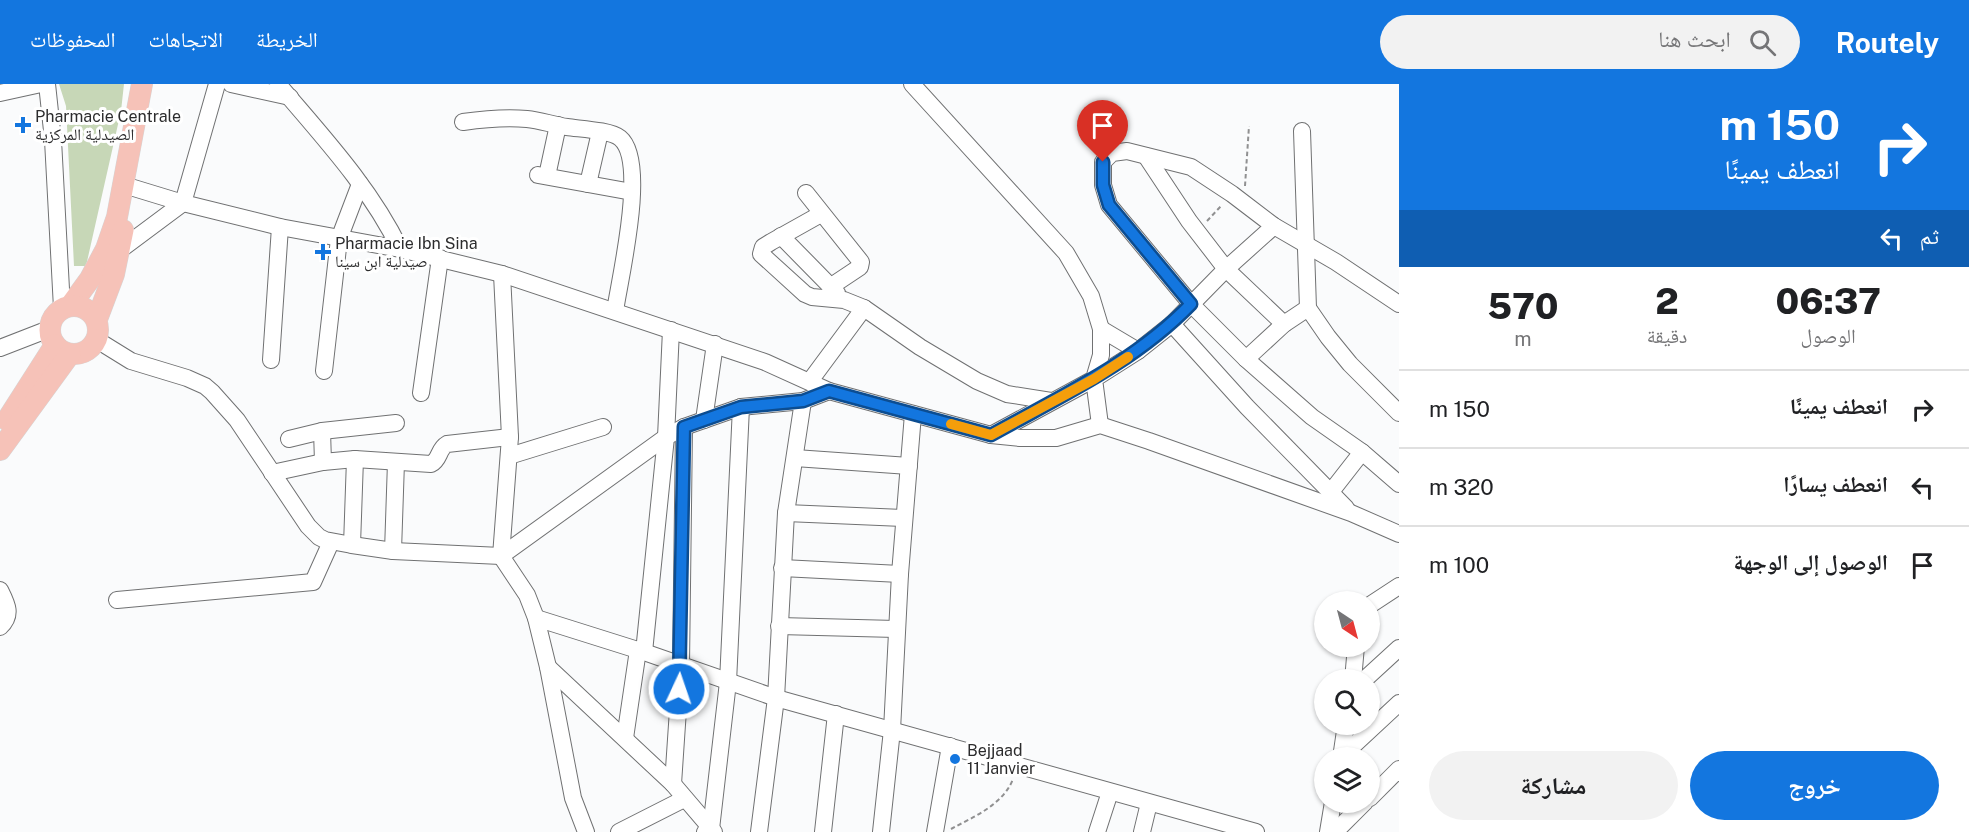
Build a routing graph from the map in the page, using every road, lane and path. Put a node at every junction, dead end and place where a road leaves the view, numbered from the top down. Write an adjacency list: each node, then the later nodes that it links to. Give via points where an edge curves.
1 (41, 84): 8 (street)
2 (47, 84): 39 (street)
3 (142, 84): 16 (main road)
4 (217, 84): 22 (street)
5 (231, 84): 9 (street)
6 (278, 84): 9 (street)
7 (912, 84): 46 (street, via 1066,253 1090,296)
8 (0, 93)
9 (290, 98): 17 (street)
10 (463, 122): 11 (street, via 504,118)
11 (558, 125): 13 (street); 18 (street, via 542,176)
12 (1249, 126): 21 (path)
13 (600, 132): 18 (street); 19 (street, via 612,133 625,143 632,168)
14 (1302, 132): 29 (street)
15 (1146, 156): 21 (street, via 1191,167); 26 (street); 37 (street, via 1118,151 1106,156 1102,171 1105,196)
16 (124, 184): 22 (street); 31 (main road); 39 (main road, via 106,249 90,279)
17 (360, 184): 28 (street); 30 (street, via 389,225)
18 (588, 184): 19 (street)
19 (632, 192): 42 (street)
20 (806, 193): 23 (street)
21 (1238, 199): 24 (street); 26 (path)
22 (183, 203): 25 (street); 31 (street)
23 (821, 214): 27 (street); 35 (street, via 861,265)
24 (1274, 226): 29 (street); 33 (street)
25 (280, 227): 28 (street); 54 (street)
26 (1197, 231): 33 (street)
27 (781, 236): 35 (street); 36 (street, via 760,250 763,257 805,294)
28 (339, 239): 30 (street); 55 (street)
29 (1305, 244): 38 (street); 41 (street)
30 (400, 249): 32 (street)
31 (120, 250): 43 (main road)
32 (440, 258): 34 (street); 59 (street)
33 (1226, 269): 37 (street); 45 (street)
34 (502, 274): 42 (street); 73 (street)
35 (830, 287): 36 (street)
36 (844, 300): 40 (street)
37 (1191, 304): 44 (street); 53 (street)
38 (1399, 304)
39 (66, 307): 43 (main road, via 81,306); 49 (main road, via 53,317)
40 (864, 308): 57 (street); 61 (street, via 977,381 1007,394)
41 (1308, 308): 45 (street); 63 (street, via 1350,364)
42 (615, 311): 47 (street)
43 (97, 319): 48 (main road)
44 (1172, 324): 52 (street); 86 (street)
45 (1284, 324): 53 (street)
46 (1101, 329): 52 (street); 56 (street, via 1101,355)
47 (671, 330): 50 (street); 74 (street)
48 (97, 340): 49 (main road, via 80,354); 84 (street, via 142,366 205,386 237,420)
49 (58, 343): 51 (street); 70 (main road); 76 (main road)
50 (715, 344): 57 (street); 65 (street)
51 (0, 348)
52 (1138, 351): 56 (street)
53 (1246, 358): 77 (street, via 1312,417)
54 (271, 360)
55 (324, 371)
56 (1094, 379): 61 (street); 67 (street)
57 (810, 381): 58 (street)
58 (829, 391): 60 (street); 64 (street)
59 (422, 393)
60 (803, 401): 62 (street); 80 (street)
61 (1051, 401): 72 (street)
62 (741, 407): 65 (street); 110 (street)
63 (1399, 413)
64 (913, 414): 72 (street); 83 (street)
65 (704, 420): 68 (street)
66 (396, 423): 71 (street)
67 (1100, 425): 72 (street, via 1056,438); 88 (street)
68 (684, 427): 74 (street); 107 (street)
69 (603, 428): 78 (street)
70 (0, 430)
71 (322, 431): 75 (street); 81 (street)
72 (991, 435)
73 (510, 437): 78 (street); 82 (street, via 447,444 434,463)
74 (666, 437): 94 (street); 106 (street)
75 (289, 439)
76 (0, 450)
77 (1362, 452): 85 (street); 86 (street)
78 (509, 456): 94 (street)
79 (355, 459): 81 (street); 82 (street); 92 (street)
80 (795, 459): 83 (street); 87 (street)
81 (323, 462): 84 (street)
82 (396, 462): 93 (street)
83 (909, 466): 89 (street)
84 (272, 473): 91 (street, via 308,526)
85 (1399, 484)
86 (1330, 493): 88 (street)
87 (786, 513): 89 (street); 95 (street)
88 (1351, 513): 90 (street)
89 (903, 518): 96 (street)
90 (1396, 527)
91 (331, 542): 92 (street); 100 (street, via 313,582)
92 (352, 545): 93 (street)
93 (393, 551): 94 (street)
94 (501, 556): 101 (street)
95 (782, 568): 96 (street); 102 (street)
96 (900, 573): 104 (street)
97 (1399, 586): 99 (street)
98 (0, 590): 103 (street, via 9,611)
99 (1380, 598)
100 (117, 600)
101 (536, 618): 106 (street); 108 (street)
102 (779, 626): 104 (street); 111 (street)
103 (0, 627)
104 (896, 628): 114 (street)
105 (1399, 648): 109 (street)
106 (641, 651): 107 (street); 115 (street)
107 (681, 665): 110 (street); 120 (street)
108 (548, 667): 115 (street); 128 (street, via 573,798)
109 (1376, 669)
110 (728, 682): 111 (street); 127 (street)
111 (776, 698): 113 (street); 130 (street)
112 (1399, 703): 117 (street)
113 (836, 714): 114 (street); 131 (street)
114 (892, 730): 116 (street); 132 (street)
115 (625, 738): 120 (street)
116 (951, 746): 118 (street); 133 (street)
117 (1352, 747)
118 (1018, 766): 122 (street); 134 (path, via 1002,797)
119 (1399, 769): 121 (street)
120 (673, 784): 123 (street)
121 (1380, 788)
122 (1110, 792): 124 (street); 135 (street)
123 (684, 799): 127 (street); 129 (street)
124 (1149, 803): 136 (street); 137 (street)
125 (1331, 813): 138 (street)
126 (1354, 813): 139 (street)
127 (710, 831)
128 (586, 832)
129 (619, 832)
130 (759, 832)
131 (824, 832)
132 (880, 832)
133 (935, 832)
134 (945, 832)
135 (1097, 832)
136 (1142, 832)
137 (1256, 832)
138 (1328, 832)
139 (1335, 832)

